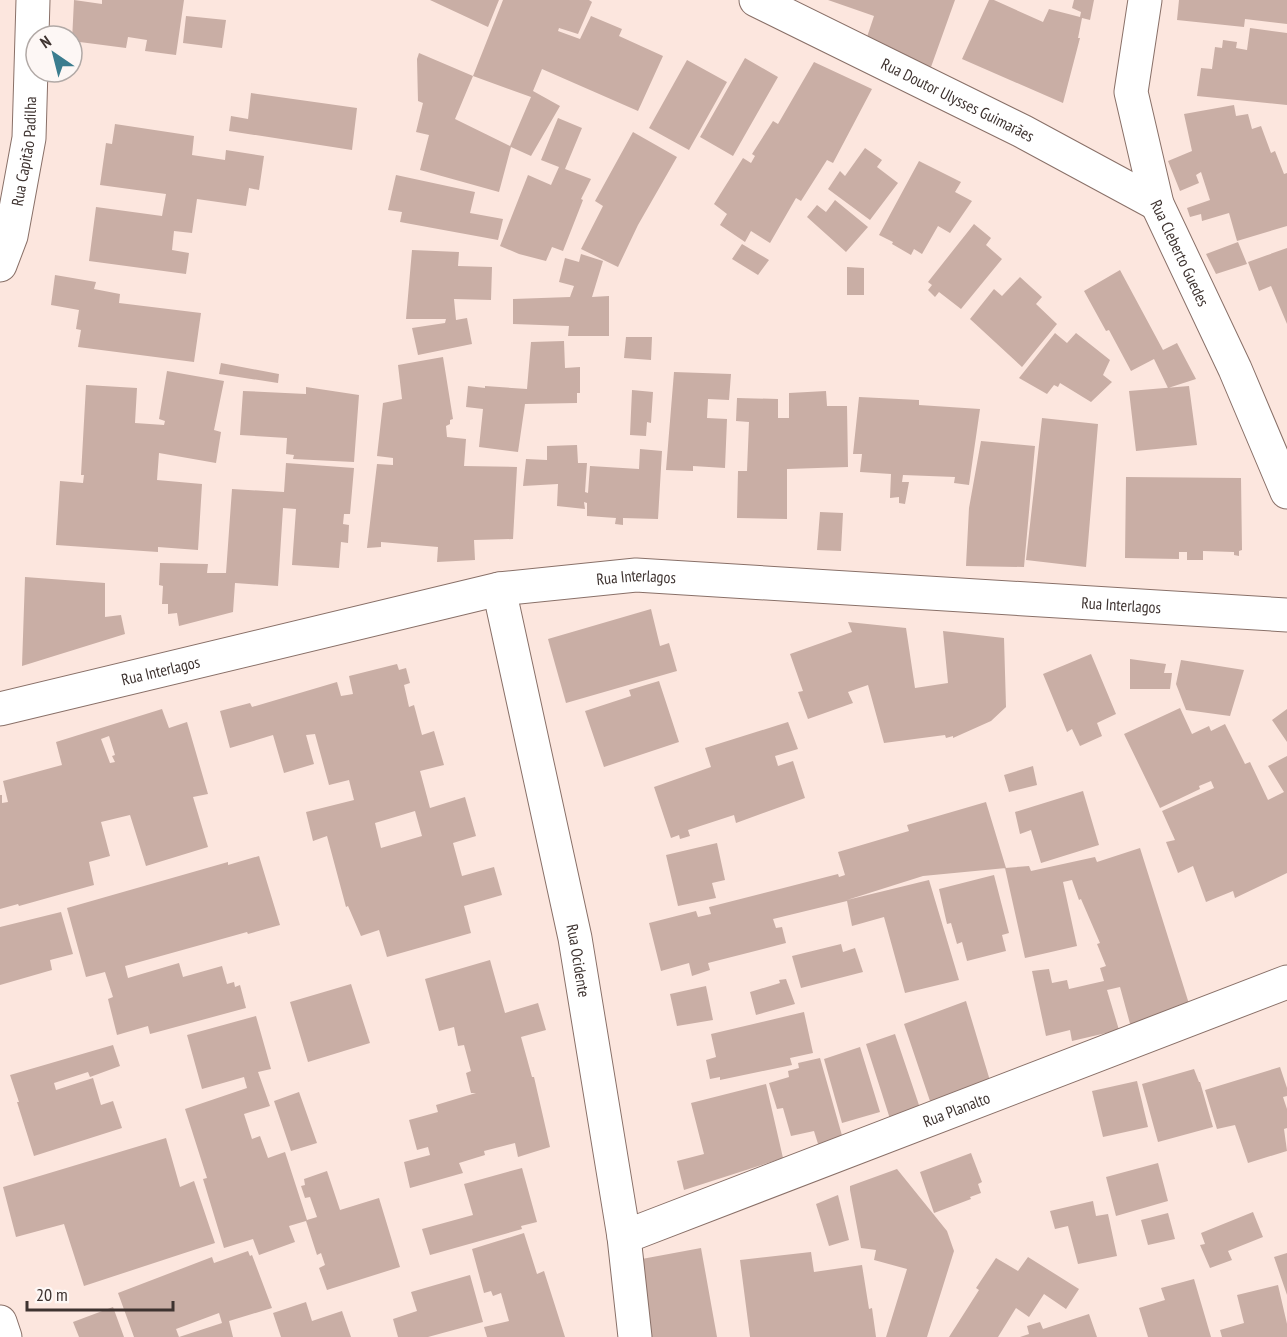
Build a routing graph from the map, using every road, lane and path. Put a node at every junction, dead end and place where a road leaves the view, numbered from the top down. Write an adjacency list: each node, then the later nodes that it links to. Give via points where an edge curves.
1 (33, 0): 5 (street, Rua Capitão Padilha, via 29,138 11,236)
2 (756, 0): 4 (street, Rua Doutor Ulysses Guimarães, via 1022,131)
3 (1145, 0): 4 (street, Rua Cleberto Guedes, via 1131,92)
4 (1157, 204): 6 (street, Rua Cleberto Guedes, via 1235,369)
5 (0, 265)
6 (1287, 492)
7 (499, 588): 8 (street, Rua Interlagos, via 636,575); 9 (street, Rua Interlagos); 11 (street, Rua Ocidente, via 575,938)
8 (1287, 615)
9 (0, 709)
10 (1287, 982): 11 (street, Rua Planalto)
11 (624, 1237): 14 (street, Rua Ocidente)
12 (0, 1322): 13 (street)
13 (5, 1337)
14 (635, 1337)

